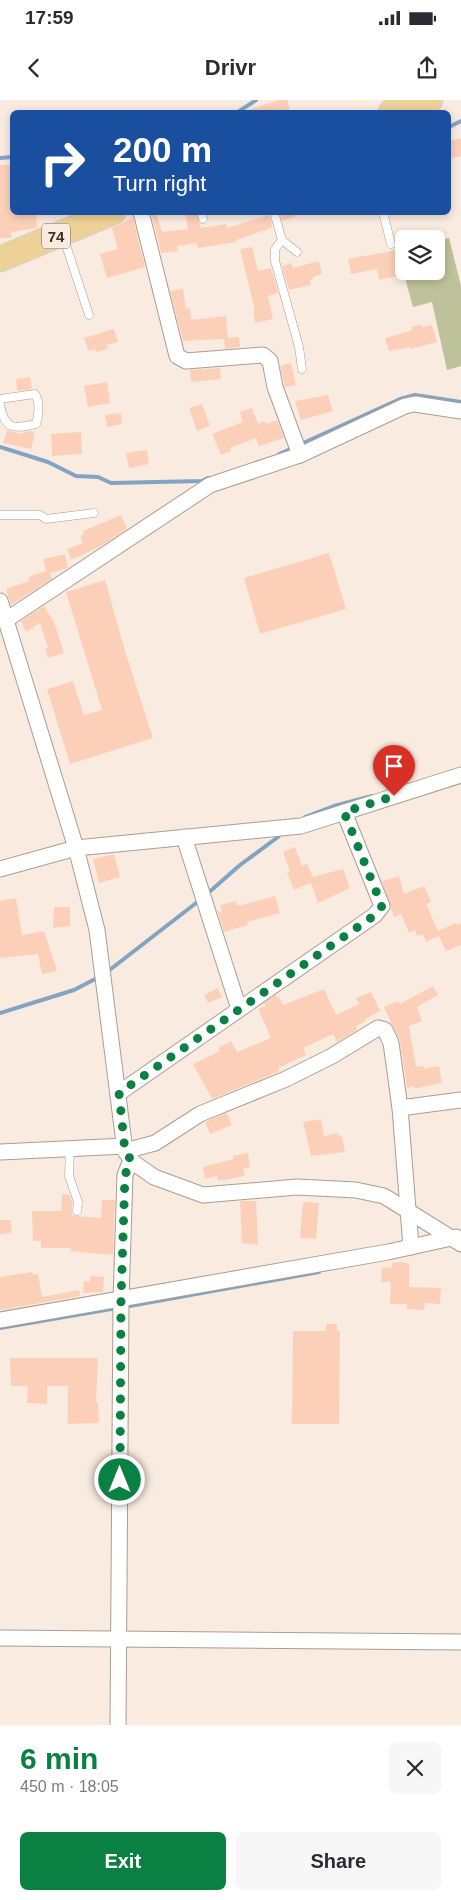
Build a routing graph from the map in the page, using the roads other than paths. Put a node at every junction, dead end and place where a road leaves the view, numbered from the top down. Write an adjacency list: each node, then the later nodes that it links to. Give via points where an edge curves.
1 (430, 100): 2 (main road)
2 (398, 110)
3 (105, 215): 7 (main road, 74)
4 (142, 215): 17 (street, via 177,356 186,361 263,355 270,361 275,387)
5 (275, 215): 8 (lane)
6 (384, 215): 9 (lane)
7 (62, 233): 11 (main road, 74); 12 (lane)
8 (282, 240): 10 (lane); 13 (lane, via 275,249 275,261)
9 (391, 244)
10 (296, 252)
11 (0, 259)
12 (88, 316)
13 (302, 369)
14 (0, 399): 15 (lane, via 35,394 36,424 20,428 9,426 3,420)
15 (0, 405)
16 (461, 411): 17 (street, via 415,404 405,406)
17 (300, 455): 21 (street, via 210,485)
18 (94, 513): 19 (lane, via 46,519)
19 (0, 515)
20 (0, 600): 21 (street)
21 (6, 620): 25 (street)
22 (461, 775): 23 (street)
23 (344, 812): 24 (street, via 301,826); 27 (street, via 382,906 375,915)
24 (184, 836): 25 (street); 27 (street)
25 (76, 848): 26 (street); 28 (street, via 96,930)
26 (0, 869)
27 (239, 1009): 28 (street)
28 (119, 1093): 33 (street)
29 (461, 1100): 30 (street)
30 (400, 1108): 33 (street, via 391,1043 385,1030 378,1028 332,1056 200,1114 155,1143); 34 (street)
31 (70, 1148): 32 (street); 33 (street); 35 (lane, via 69,1176 78,1202)
32 (0, 1152)
33 (127, 1152): 34 (street, via 154,1177 203,1195 298,1187 356,1190 384,1196); 38 (street)
34 (409, 1211): 36 (street); 37 (street)
35 (77, 1212)
36 (458, 1239): 37 (street)
37 (411, 1247): 38 (street)
38 (121, 1300): 39 (street); 41 (street)
39 (0, 1320)
40 (0, 1638): 41 (street)
41 (118, 1639): 42 (street); 43 (street)
42 (461, 1642)
43 (118, 1725)

